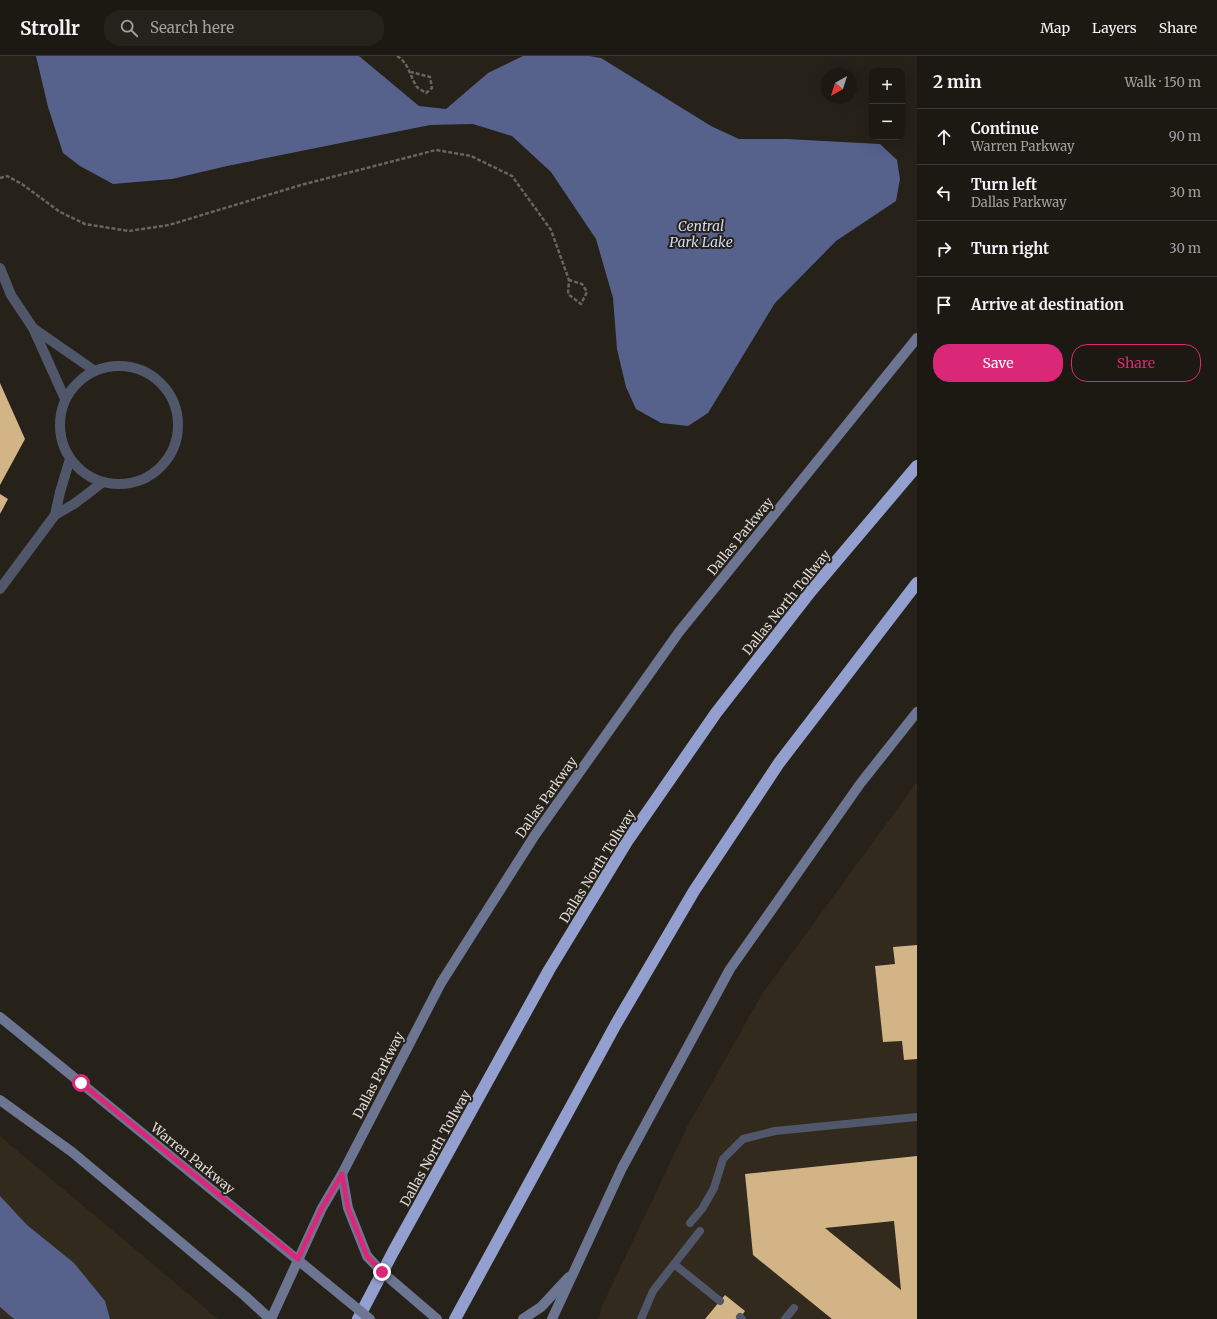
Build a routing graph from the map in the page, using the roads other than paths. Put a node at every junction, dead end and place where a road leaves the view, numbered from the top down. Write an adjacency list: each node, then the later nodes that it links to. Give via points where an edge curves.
1 (0, 268): 2 (street, via 11,295)
2 (33, 328): 4 (street); 5 (street)
3 (917, 338): 16 (main road, Dallas Parkway, via 679,632 535,835 441,983)
4 (95, 370): 5 (street, via 72,387); 8 (street, via 112,366 146,372 160,382 177,412 178,430 174,446 166,462 158,470 138,482)
5 (65, 399): 6 (street, via 59,419 61,440)
6 (70, 459): 8 (street, via 85,474); 9 (street)
7 (917, 466): 25 (highway, Dallas North Tollway, via 811,592 721,707 628,840 549,970)
8 (103, 482): 9 (street)
9 (55, 515): 11 (street)
10 (917, 583): 28 (highway, via 779,763 694,891 616,1024)
11 (0, 589)
12 (917, 712): 21 (main road, via 860,784 730,969 622,1168)
13 (0, 1017): 19 (main road, Warren Parkway)
14 (0, 1100): 24 (main road, via 72,1152)
15 (917, 1117): 17 (lane, via 776,1131 743,1139 723,1159 714,1188)
16 (342, 1174): 19 (main road, Dallas Parkway, via 322,1208); 27 (main road, bridge, via 348,1208 367,1256 382,1272)
17 (690, 1223)
18 (700, 1231): 20 (lane)
19 (298, 1259): 24 (main road, Dallas Parkway); 26 (main road, Warren Parkway, bridge)
20 (674, 1264): 22 (lane); 31 (lane, via 653,1291)
21 (575, 1270): 29 (main road, via 541,1307); 30 (main road)
22 (720, 1301)
23 (794, 1308): 32 (lane)
24 (271, 1319)
25 (358, 1319)
26 (370, 1319)
27 (438, 1319)
28 (455, 1319)
29 (524, 1319)
30 (552, 1319)
31 (641, 1319)
32 (785, 1319)

